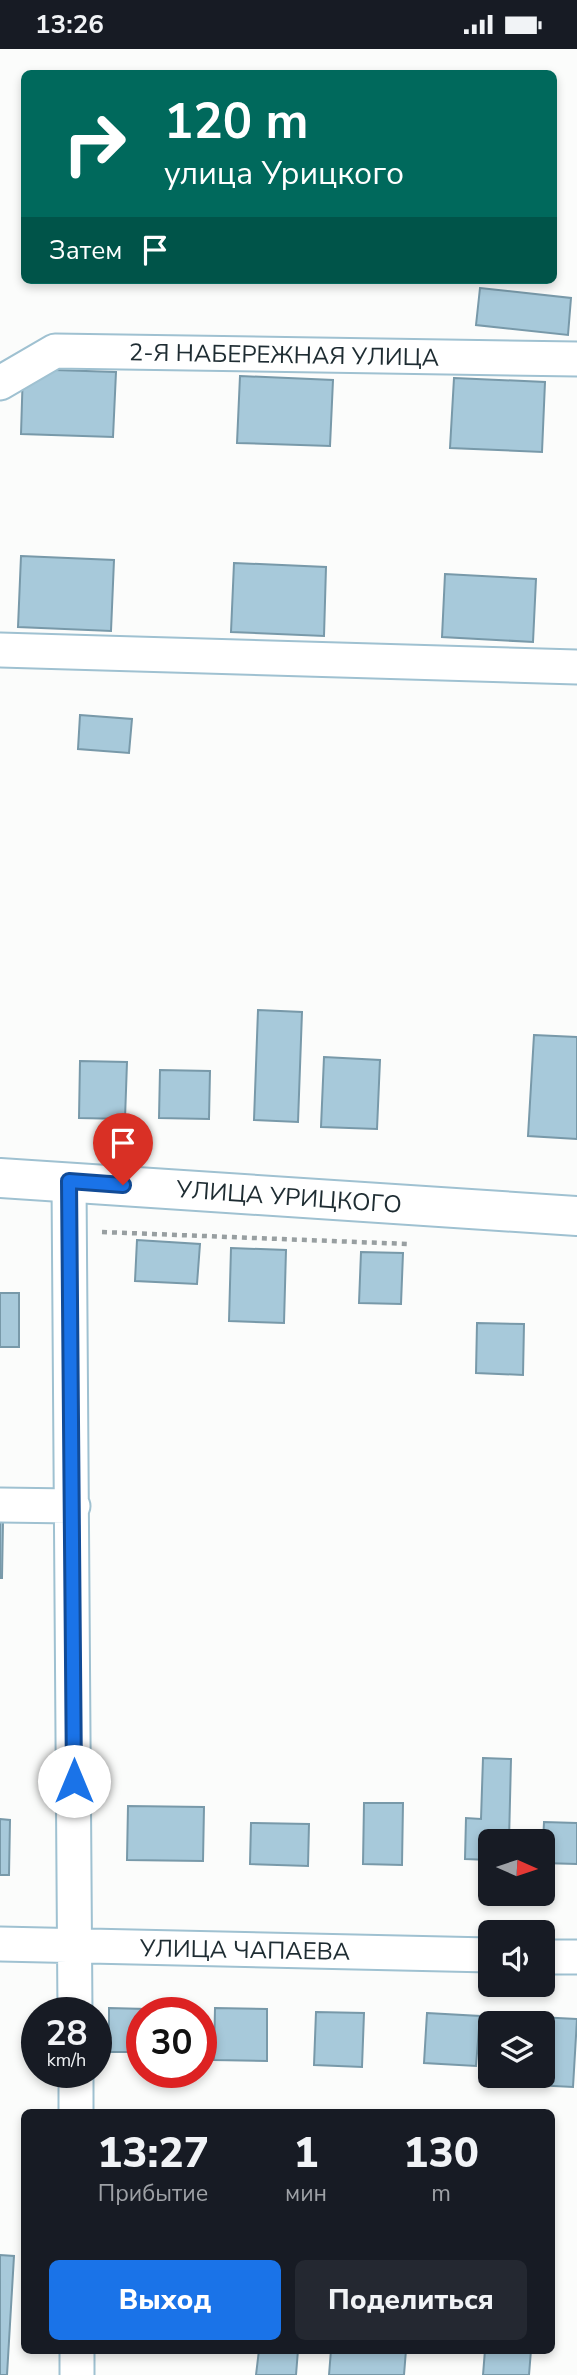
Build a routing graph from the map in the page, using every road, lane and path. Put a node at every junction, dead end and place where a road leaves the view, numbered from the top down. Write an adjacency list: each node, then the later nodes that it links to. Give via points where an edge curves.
1 (577, 359): 2 (street, 2-Я НАБЕРЕЖНАЯ УЛИЦА, via 55,351)
2 (0, 383)
3 (0, 650): 4 (street)
4 (577, 667)
5 (0, 1178): 6 (street, УЛИЦА УРИЦКОГО)
6 (69, 1181): 7 (street, УЛИЦА УРИЦКОГО); 8 (street)
7 (577, 1216)
8 (69, 1230): 9 (path); 11 (street)
9 (412, 1245)
10 (0, 1505): 11 (street)
11 (73, 1506): 13 (street)
12 (0, 1944): 13 (street, УЛИЦА ЧАПАЕВА)
13 (75, 1946): 14 (street, УЛИЦА ЧАПАЕВА); 17 (street)
14 (478, 1955)
15 (555, 1957): 16 (street)
16 (577, 1957)
17 (75, 1997)
18 (76, 2088): 19 (street)
19 (76, 2109)
20 (76, 2354): 21 (street)
21 (77, 2375)

